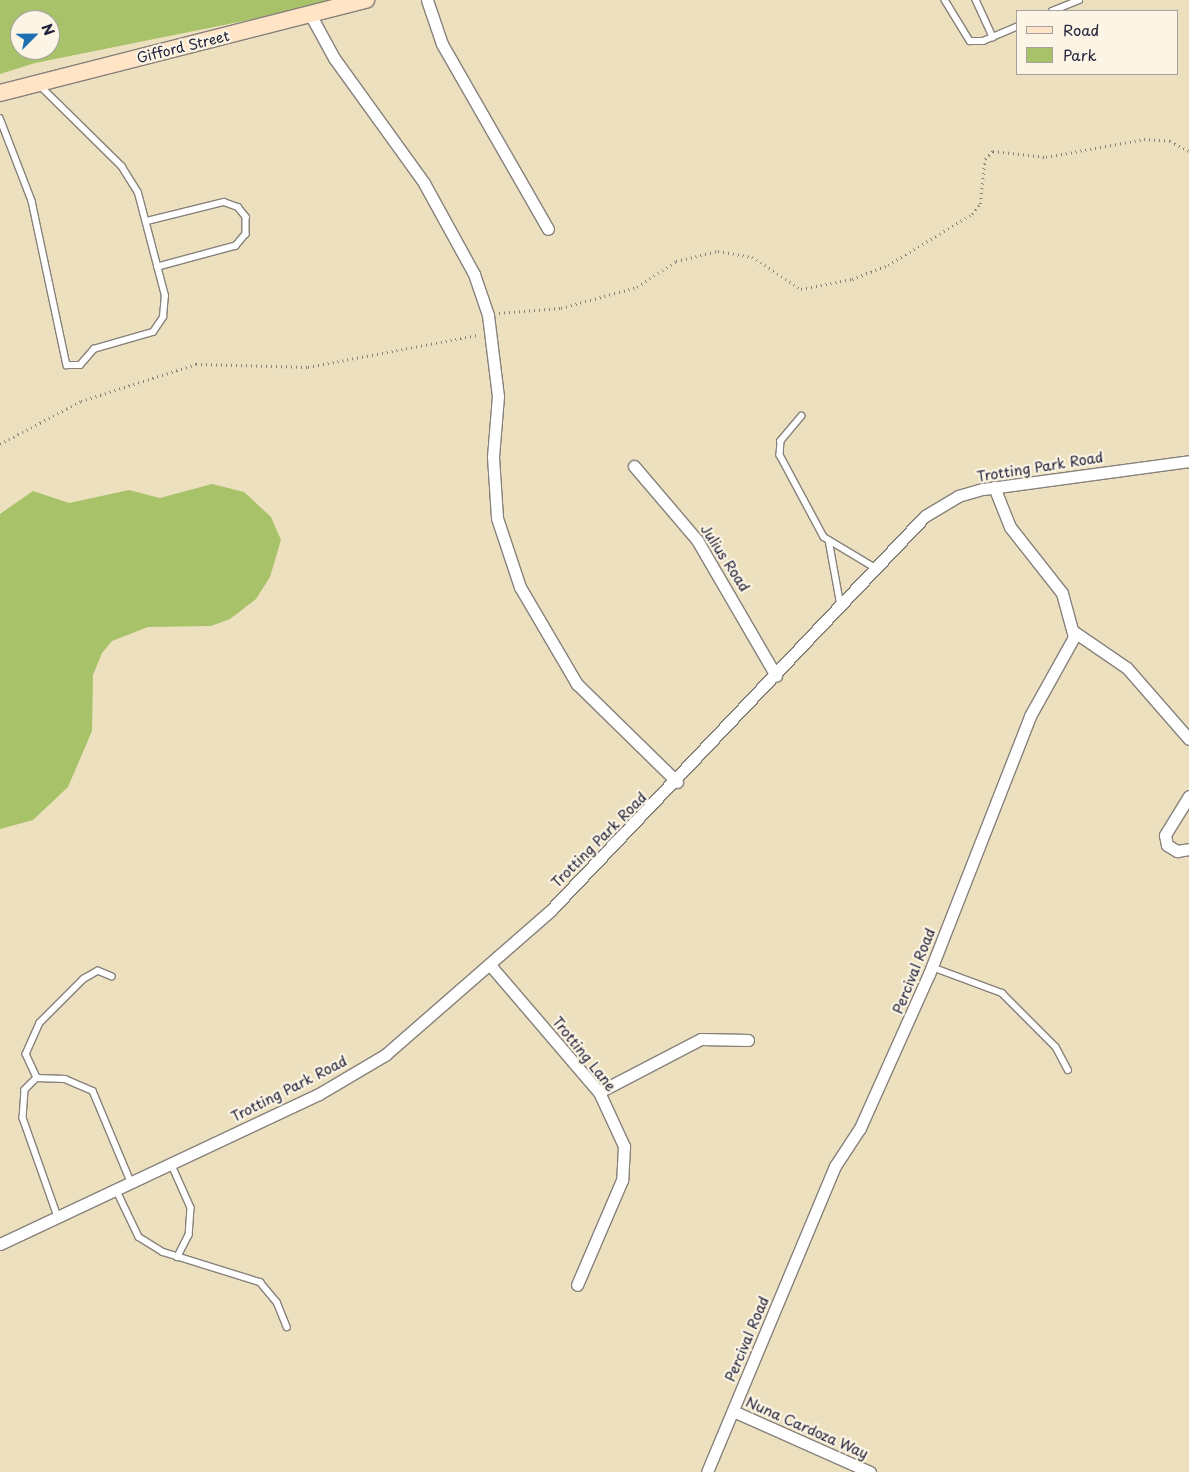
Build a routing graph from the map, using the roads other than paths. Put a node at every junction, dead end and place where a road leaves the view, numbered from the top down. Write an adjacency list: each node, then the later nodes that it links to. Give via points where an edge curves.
1 (366, 0): 7 (main road, Gifford Street)
2 (427, 0): 14 (street, via 442,44)
3 (945, 0): 9 (lane, via 964,37 977,42)
4 (976, 0): 9 (lane)
5 (1078, 0): 6 (lane)
6 (1054, 10)
7 (310, 14): 10 (main road, Gifford Street); 26 (street, via 334,58 424,183 474,274 488,315 498,396 493,457 497,518 520,587 577,684)
8 (1016, 27): 9 (lane)
9 (993, 36)
10 (38, 83): 11 (main road, Gifford Street); 13 (lane, via 122,167 138,193)
11 (0, 93)
12 (0, 118): 15 (lane, via 32,201 67,365 80,365 94,349 147,335 159,326 166,301)
13 (147, 222): 15 (lane); 15 (lane, via 224,202 238,207 246,217 246,234 236,246)
14 (548, 229)
15 (158, 267)
16 (802, 416): 20 (lane, via 781,441 780,455 811,518)
17 (1189, 461): 19 (street, Trotting Park Road)
18 (634, 466): 24 (street, Julius Road, via 697,540)
19 (994, 487): 21 (street, Trotting Park Road, via 958,496 925,516); 23 (street, via 1010,527 1062,593)
20 (829, 540): 21 (lane); 22 (lane)
21 (874, 567): 22 (street, Trotting Park Road)
22 (841, 606): 24 (street, Trotting Park Road)
23 (1073, 631): 25 (street, via 1127,668); 30 (street, Percival Road, via 1060,668 1030,716)
24 (776, 676): 26 (street, Trotting Park Road)
25 (1189, 739)
26 (677, 782): 29 (street, Trotting Park Road)
27 (1189, 796): 28 (street, via 1165,835 1168,845 1177,851)
28 (1189, 849)
29 (490, 965): 35 (street, Trotting Lane); 36 (street, Trotting Park Road, via 384,1055 319,1094)
30 (932, 967): 33 (lane, via 1002,993 1056,1046); 44 (street, Percival Road, via 885,1076 835,1166)
31 (112, 977): 34 (lane, via 98,971 84,979 40,1023 26,1054)
32 (748, 1040): 35 (street, via 701,1039)
33 (1068, 1070)
34 (38, 1078): 37 (lane, via 46,1082 65,1079 93,1091); 39 (lane, via 25,1090 23,1118)
35 (599, 1092): 42 (street, Trotting Lane, via 624,1146 625,1166)
36 (171, 1163): 37 (street, Trotting Park Road); 41 (lane, via 191,1208 189,1235)
37 (131, 1182): 38 (street, Trotting Park Road)
38 (116, 1189): 39 (street, Trotting Park Road); 41 (lane, via 139,1237)
39 (58, 1217): 40 (street, Trotting Park Road)
40 (0, 1244)
41 (178, 1257): 43 (lane, via 260,1282 276,1302)
42 (577, 1285)
43 (287, 1327)
44 (733, 1411): 45 (street, Percival Road); 46 (street, Nuna Cardoza Way)
45 (707, 1472)
46 (870, 1472)

